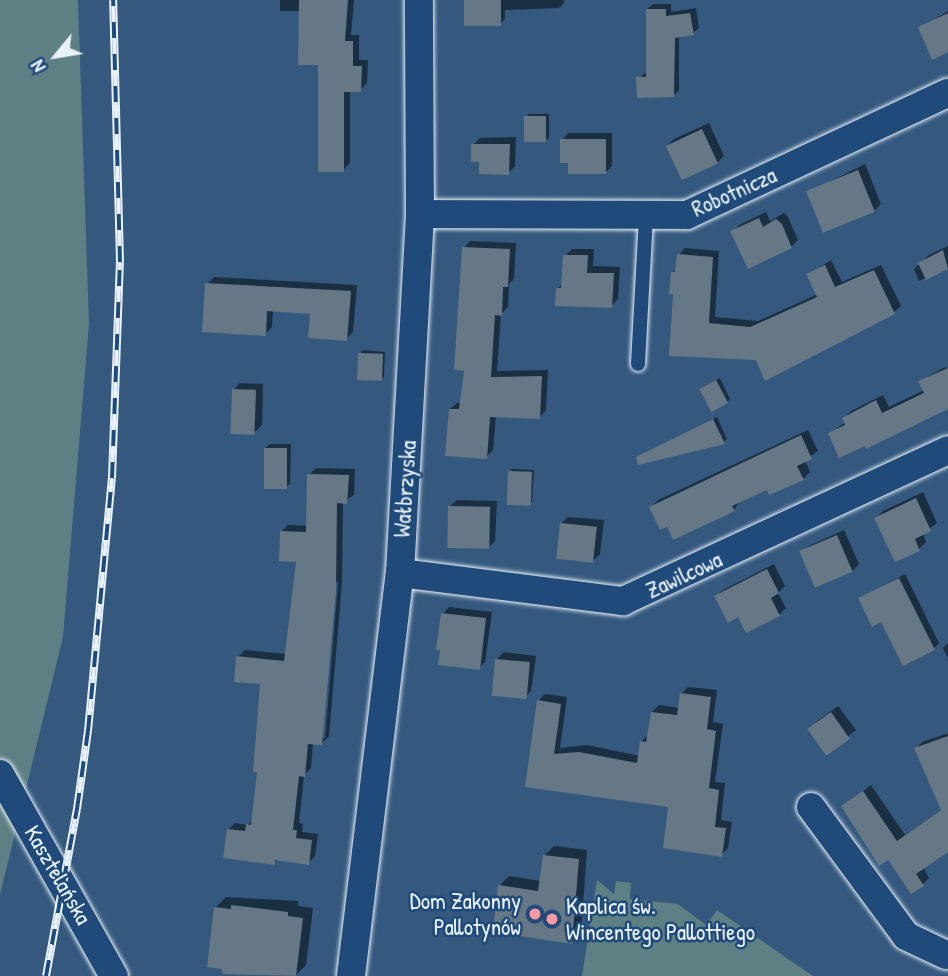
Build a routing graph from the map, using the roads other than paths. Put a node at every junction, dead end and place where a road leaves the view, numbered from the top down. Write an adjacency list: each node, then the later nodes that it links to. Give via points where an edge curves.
1 (419, 0): 3 (street, Wałbrzyska)
2 (948, 93): 4 (street, Robotnicza, via 693,213)
3 (419, 214): 4 (street, Robotnicza); 7 (street, Wałbrzyska)
4 (646, 217): 5 (lane)
5 (638, 365)
6 (948, 450): 7 (street, Zawilcowa, via 623,601)
7 (400, 573): 12 (street, Wałbrzyska)
8 (0, 774): 11 (street, Kasztelańska)
9 (811, 807): 10 (street, via 906,936)
10 (947, 954)
11 (114, 976)
12 (351, 976)

